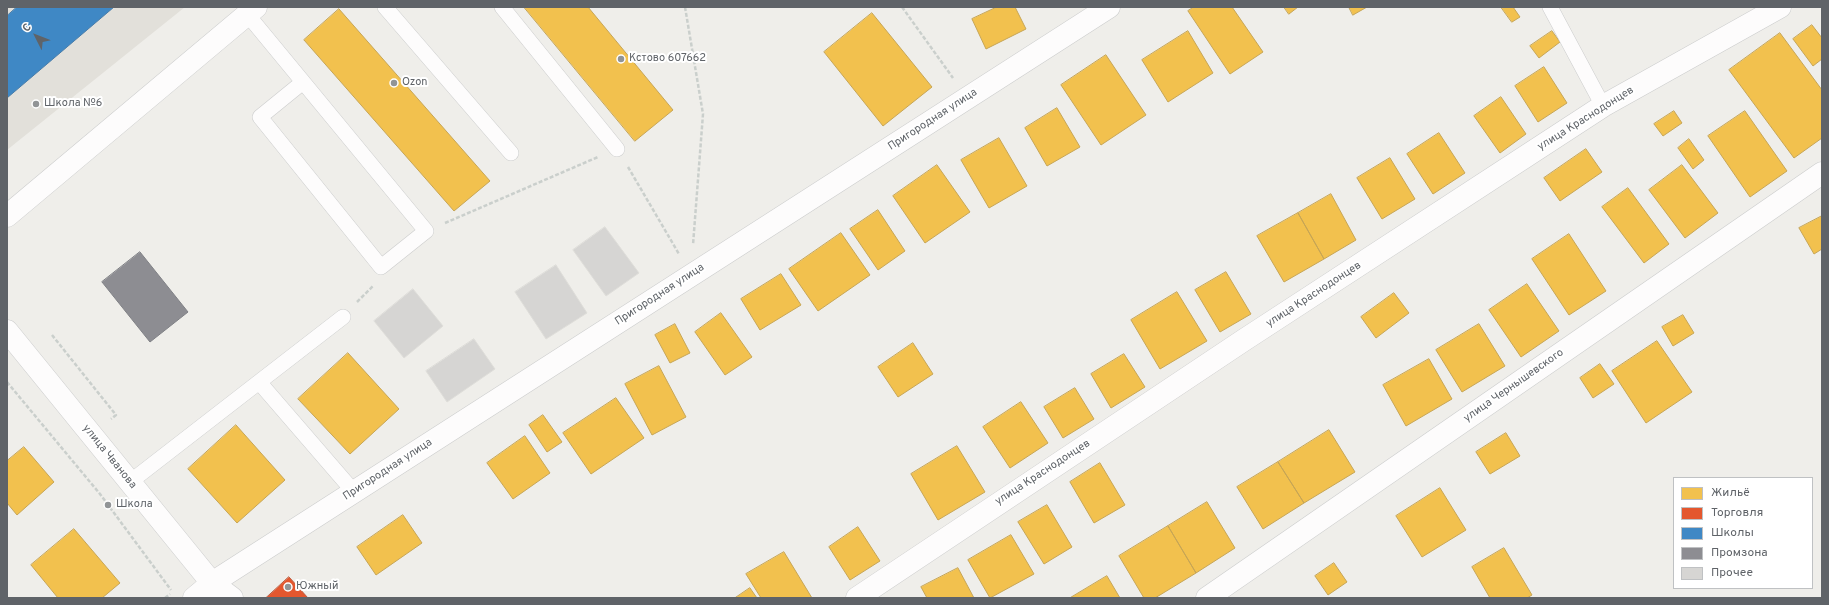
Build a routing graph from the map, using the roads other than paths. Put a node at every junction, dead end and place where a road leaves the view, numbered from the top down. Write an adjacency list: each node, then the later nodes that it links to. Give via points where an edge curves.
1 (385, 7): 10 (lane)
2 (502, 7): 9 (lane)
3 (1109, 7): 17 (street, Пригородная улица)
4 (1550, 7): 8 (lane)
5 (1780, 7): 8 (street, улица Краснодонцев)
6 (251, 11): 7 (lane); 12 (street)
7 (303, 82): 7 (lane, via 426,231 381,267 260,116)
8 (1603, 106): 21 (street, улица Краснодонцев, via 1244,340)
9 (617, 149)
10 (511, 153)
11 (1822, 173): 22 (street, улица Чернышевского)
12 (7, 216)
13 (343, 317): 15 (lane)
14 (7, 331): 16 (street, улица Чванова)
15 (259, 382): 16 (lane); 17 (lane)
16 (130, 482): 18 (street, улица Чванова)
17 (354, 492): 18 (street, Пригородная улица)
18 (212, 583): 19 (street, Пригородная улица); 20 (street, улица Чванова)
19 (194, 598)
20 (232, 598)
21 (857, 598)
22 (1207, 598)

